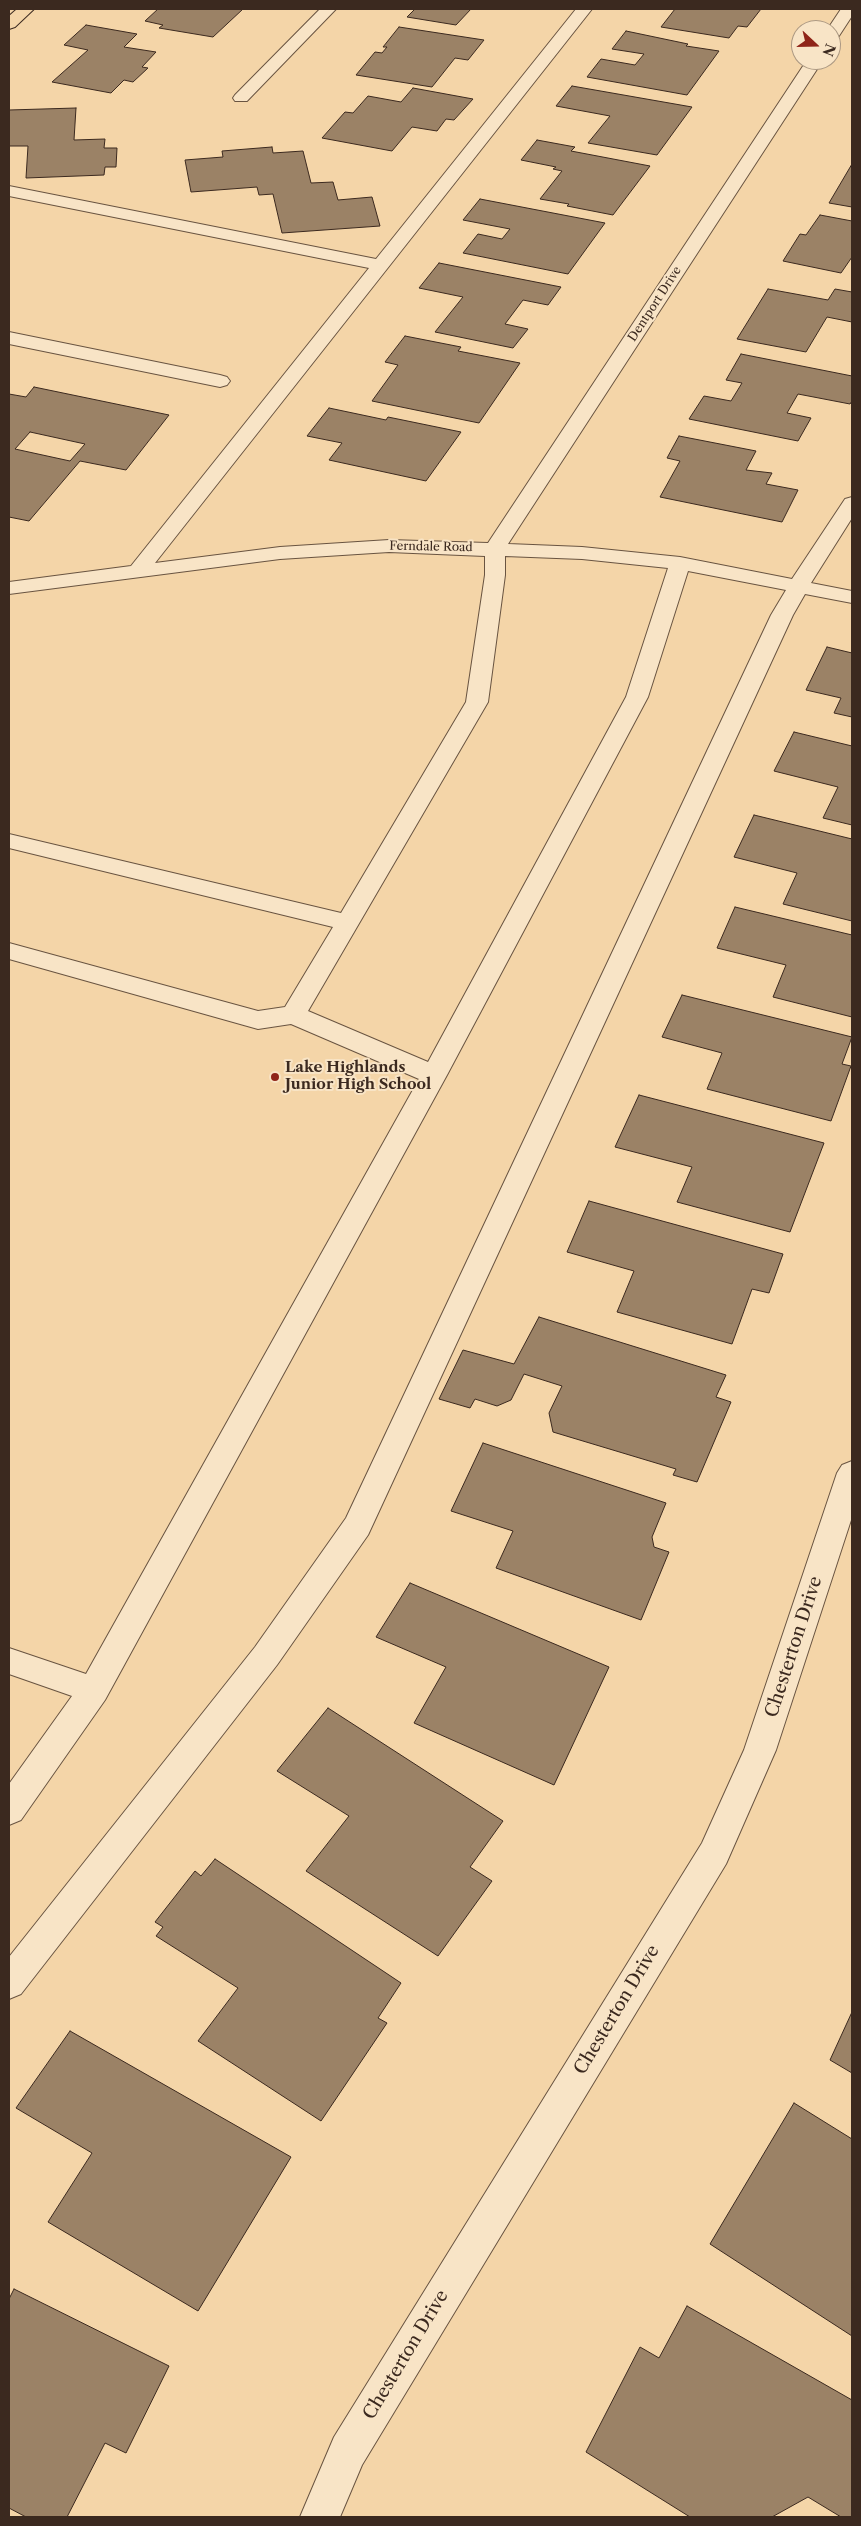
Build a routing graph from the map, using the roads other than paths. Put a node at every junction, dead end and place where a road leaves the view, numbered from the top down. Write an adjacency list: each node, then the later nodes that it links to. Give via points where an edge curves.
1 (26, 9): 6 (main road)
2 (328, 9): 8 (street)
3 (584, 9): 10 (street)
4 (849, 9): 5 (street)
5 (841, 21)
6 (9, 24)
7 (808, 70): 14 (street, Dentport Drive)
8 (241, 98)
9 (9, 191): 10 (street)
10 (380, 265): 16 (street)
11 (9, 338): 12 (street)
12 (220, 381)
13 (852, 503): 17 (street)
14 (495, 548): 15 (street, Ferndale Road); 16 (street, Ferndale Road, via 389,546 280,553); 21 (street, via 495,575 477,702)
15 (680, 563): 17 (street, Ferndale Road); 24 (street, via 637,696)
16 (137, 572): 18 (street, Ferndale Road)
17 (799, 585): 19 (street, Ferndale Road); 29 (street, via 357,1526 266,1656)
18 (9, 588)
19 (852, 597)
20 (9, 840): 21 (street)
21 (346, 922): 23 (street)
22 (9, 951): 23 (street, via 258,1020)
23 (294, 1015): 24 (street)
24 (434, 1075): 27 (street)
25 (852, 1473): 30 (street, Chesterton Drive, via 760,1750 714,1853 348,2451)
26 (9, 1661): 27 (street)
27 (94, 1690): 28 (street)
28 (9, 1810)
29 (9, 1983)
30 (320, 2517)

